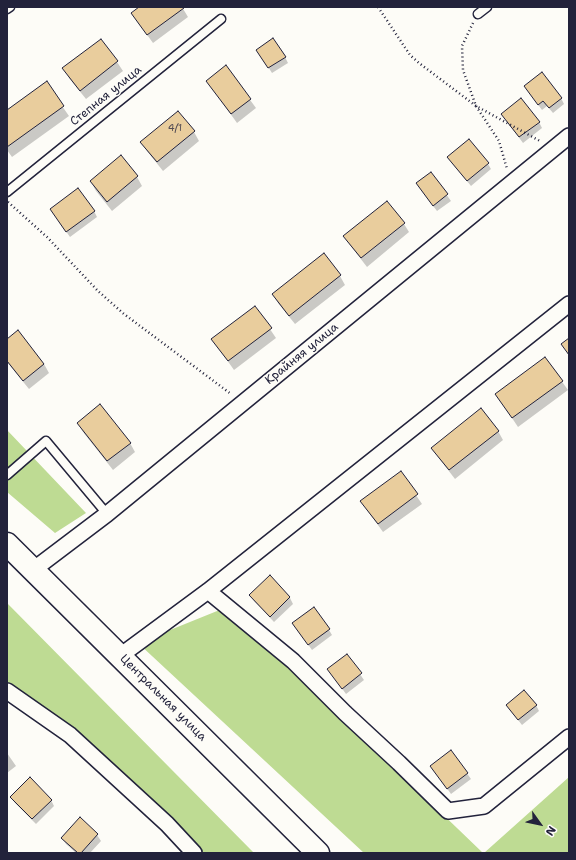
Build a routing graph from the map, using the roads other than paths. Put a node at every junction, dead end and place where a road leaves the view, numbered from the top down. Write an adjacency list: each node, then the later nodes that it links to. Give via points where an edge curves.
1 (10, 7): 3 (lane)
2 (487, 7): 4 (lane)
3 (7, 9)
4 (478, 14)
5 (221, 19): 7 (lane, Степная улица)
6 (569, 136): 10 (street, Крайняя улица)
7 (7, 192)
8 (569, 304): 13 (street)
9 (7, 475): 10 (lane, via 46,441)
10 (108, 514): 12 (street, Крайняя улица)
11 (8, 546): 12 (main road, Центральная улица)
12 (33, 570): 14 (main road, Центральная улица)
13 (208, 591): 14 (street); 16 (street, via 293,661 448,811 484,806)
14 (120, 656): 18 (main road, Центральная улица)
15 (7, 691): 17 (street, via 70,735 167,824)
16 (569, 737)
17 (194, 853)
18 (318, 853)

